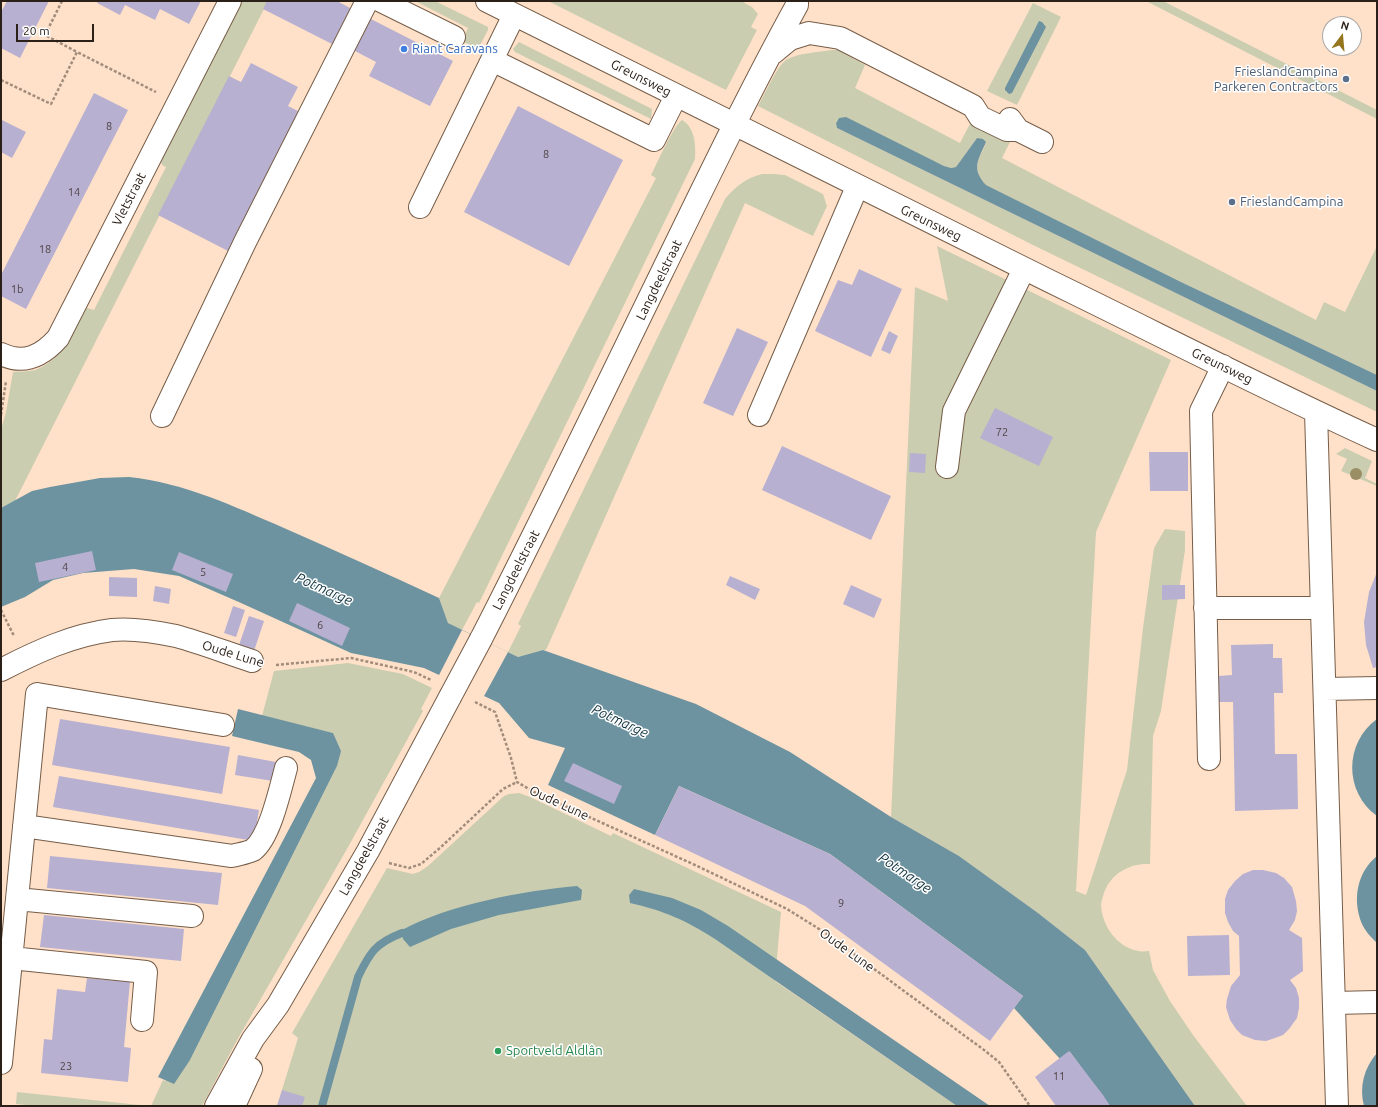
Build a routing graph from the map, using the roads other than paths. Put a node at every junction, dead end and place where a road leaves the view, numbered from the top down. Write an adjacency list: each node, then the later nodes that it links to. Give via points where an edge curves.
1 (230, 1): 16 (street, Vletstraat, via 58,338 35,356 26,359)
2 (367, 1): 20 (street, via 245,242)
3 (381, 1): 7 (street)
4 (487, 1): 6 (street, Greunsweg)
5 (797, 2): 8 (street, Langdeelstraat)
6 (514, 15): 9 (street); 10 (street, Greunsweg)
7 (454, 38)
8 (769, 56): 11 (street, Langdeelstraat); 12 (street, via 790,39 809,33 840,38 973,106 980,117 1007,130 1018,130)
9 (492, 60): 10 (street, via 654,140); 14 (street)
10 (676, 96): 11 (street, Greunsweg)
11 (734, 125): 13 (street, Greunsweg); 38 (street, Langdeelstraat, bridge, via 537,530 481,639 459,698)
12 (1042, 142)
13 (857, 187): 15 (street, Greunsweg); 19 (street)
14 (420, 206)
15 (1024, 269): 17 (street, Greunsweg); 22 (street, via 954,411)
16 (5, 356)
17 (1222, 366): 18 (street, Greunsweg); 23 (street, via 1201,411)
18 (1316, 412): 21 (street, Greunsweg); 24 (street)
19 (759, 415)
20 (162, 416)
21 (1377, 440)
22 (947, 467)
23 (1205, 608): 24 (street); 30 (street)
24 (1322, 608): 28 (street)
25 (252, 661): 26 (street, Oude Lune, via 176,636 114,630 60,642)
26 (1, 670)
27 (1377, 688): 28 (street)
28 (1325, 689): 37 (street)
29 (223, 726): 32 (street, via 37,694)
30 (1208, 759)
31 (286, 768): 32 (street, via 266,832 259,844 251,851 232,856)
32 (24, 826): 33 (street)
33 (17, 898): 34 (street); 35 (street)
34 (192, 916)
35 (11, 958): 39 (street, via 146,972); 40 (street)
36 (1377, 1002): 37 (street)
37 (1334, 1003): 43 (street)
38 (278, 1005): 41 (street, Langdeelstraat, via 253,1039); 42 (street, Langdeelstraat, via 263,1045)
39 (142, 1020)
40 (1, 1063)
41 (216, 1106)
42 (234, 1106)
43 (1337, 1106)

